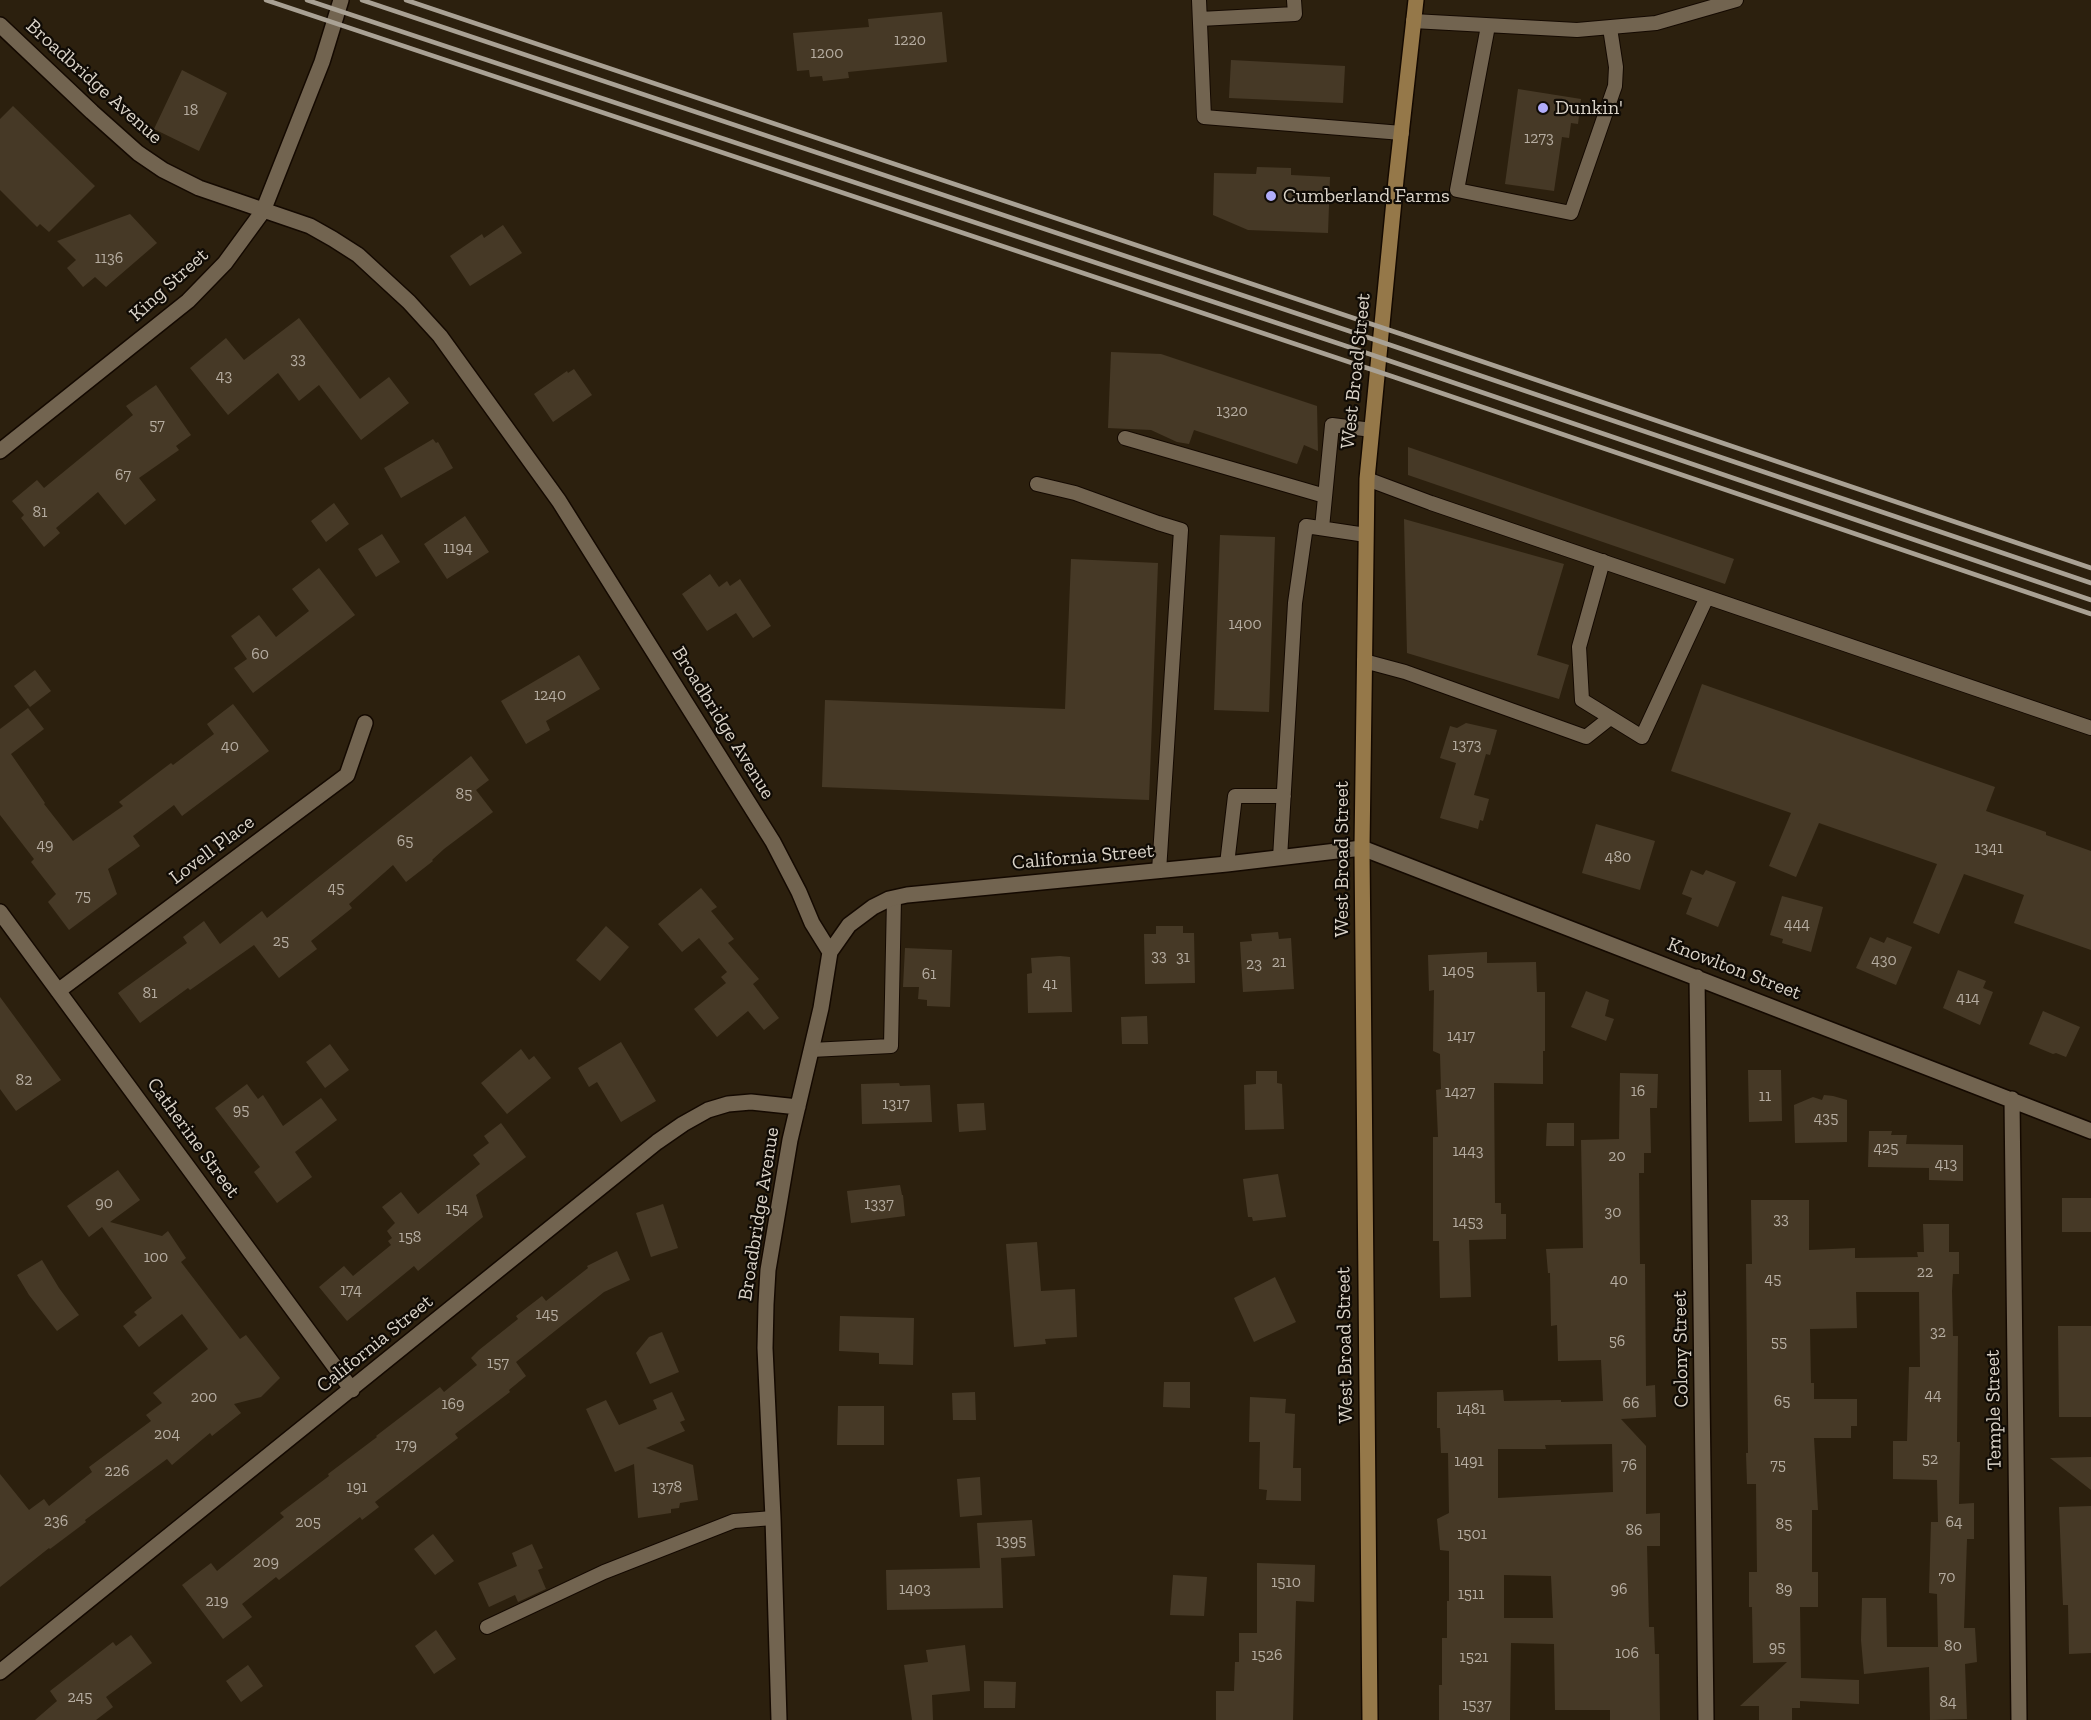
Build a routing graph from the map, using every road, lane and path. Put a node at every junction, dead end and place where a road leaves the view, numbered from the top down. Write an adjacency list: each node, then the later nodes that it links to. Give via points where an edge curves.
1 (340, 0): 12 (street, King Street, via 322,62)
2 (1199, 0): 6 (lane)
3 (1294, 0): 6 (lane, via 1295,14)
4 (1416, 0): 7 (main road, West Broad Street)
5 (1736, 0): 10 (lane, via 1656,23)
6 (1200, 19): 11 (lane, via 1204,117)
7 (1413, 21): 9 (lane); 11 (main road, West Broad Street)
8 (0, 25): 12 (street, Broadbridge Avenue, via 138,153 198,188)
9 (1488, 26): 10 (lane); 10 (lane, via 1457,190 1571,213 1615,86)
10 (1610, 28)
11 (1402, 133): 13 (main road, West Broad Street)
12 (263, 211): 15 (street, King Street, via 225,263 188,301); 34 (street, Broadbridge Avenue, via 310,226 358,255 440,336 559,501 773,842)
13 (1372, 430): 16 (main road, West Broad Street); 18 (lane, via 1332,426)
14 (1125, 438): 18 (lane)
15 (0, 451)
16 (1367, 479): 20 (main road, West Broad Street); 21 (lane)
17 (1037, 484): 31 (lane, via 1075,492 1181,530)
18 (1325, 496): 19 (lane)
19 (1322, 528): 20 (lane); 27 (lane, via 1306,526 1295,603)
20 (1366, 535): 23 (main road, West Broad Street)
21 (1603, 561): 22 (lane); 24 (lane, via 1579,647 1582,700)
22 (1707, 597): 24 (lane, via 1642,737); 26 (lane)
23 (1364, 661): 24 (lane, via 1586,737); 28 (main road, West Broad Street)
24 (1610, 718)
25 (365, 723): 36 (street, Lovell Place, via 347,775)
26 (2091, 728)
27 (1284, 796): 29 (lane); 30 (lane, via 1235,796)
28 (1362, 848): 29 (street, California Street); 35 (street, Knowlton Street); 46 (main road, West Broad Street)
29 (1280, 858): 30 (street, California Street)
30 (1227, 864): 31 (street, California Street)
31 (1159, 871): 32 (street, California Street)
32 (894, 898): 34 (street, California Street, via 858,916); 37 (lane, via 891,1046)
33 (0, 912): 36 (street, Catherine Street)
34 (830, 952): 37 (street, Broadbridge Avenue)
35 (1697, 977): 38 (street, Knowlton Street); 47 (street, Colony Street)
36 (58, 991): 41 (street, Catherine Street)
37 (811, 1050): 39 (street, Broadbridge Avenue)
38 (2012, 1099): 40 (street, Knowlton Street); 48 (street, Temple Street)
39 (798, 1107): 41 (street, California Street, via 728,1104 683,1124); 42 (street, Broadbridge Avenue, via 768,1270 765,1348)
40 (2091, 1131)
41 (352, 1390): 44 (street, California Street)
42 (773, 1518): 43 (lane, via 734,1521 604,1572); 45 (street, Broadbridge Avenue)
43 (487, 1628)
44 (0, 1672)
45 (779, 1720)
46 (1370, 1720)
47 (1706, 1720)
48 (2019, 1720)

